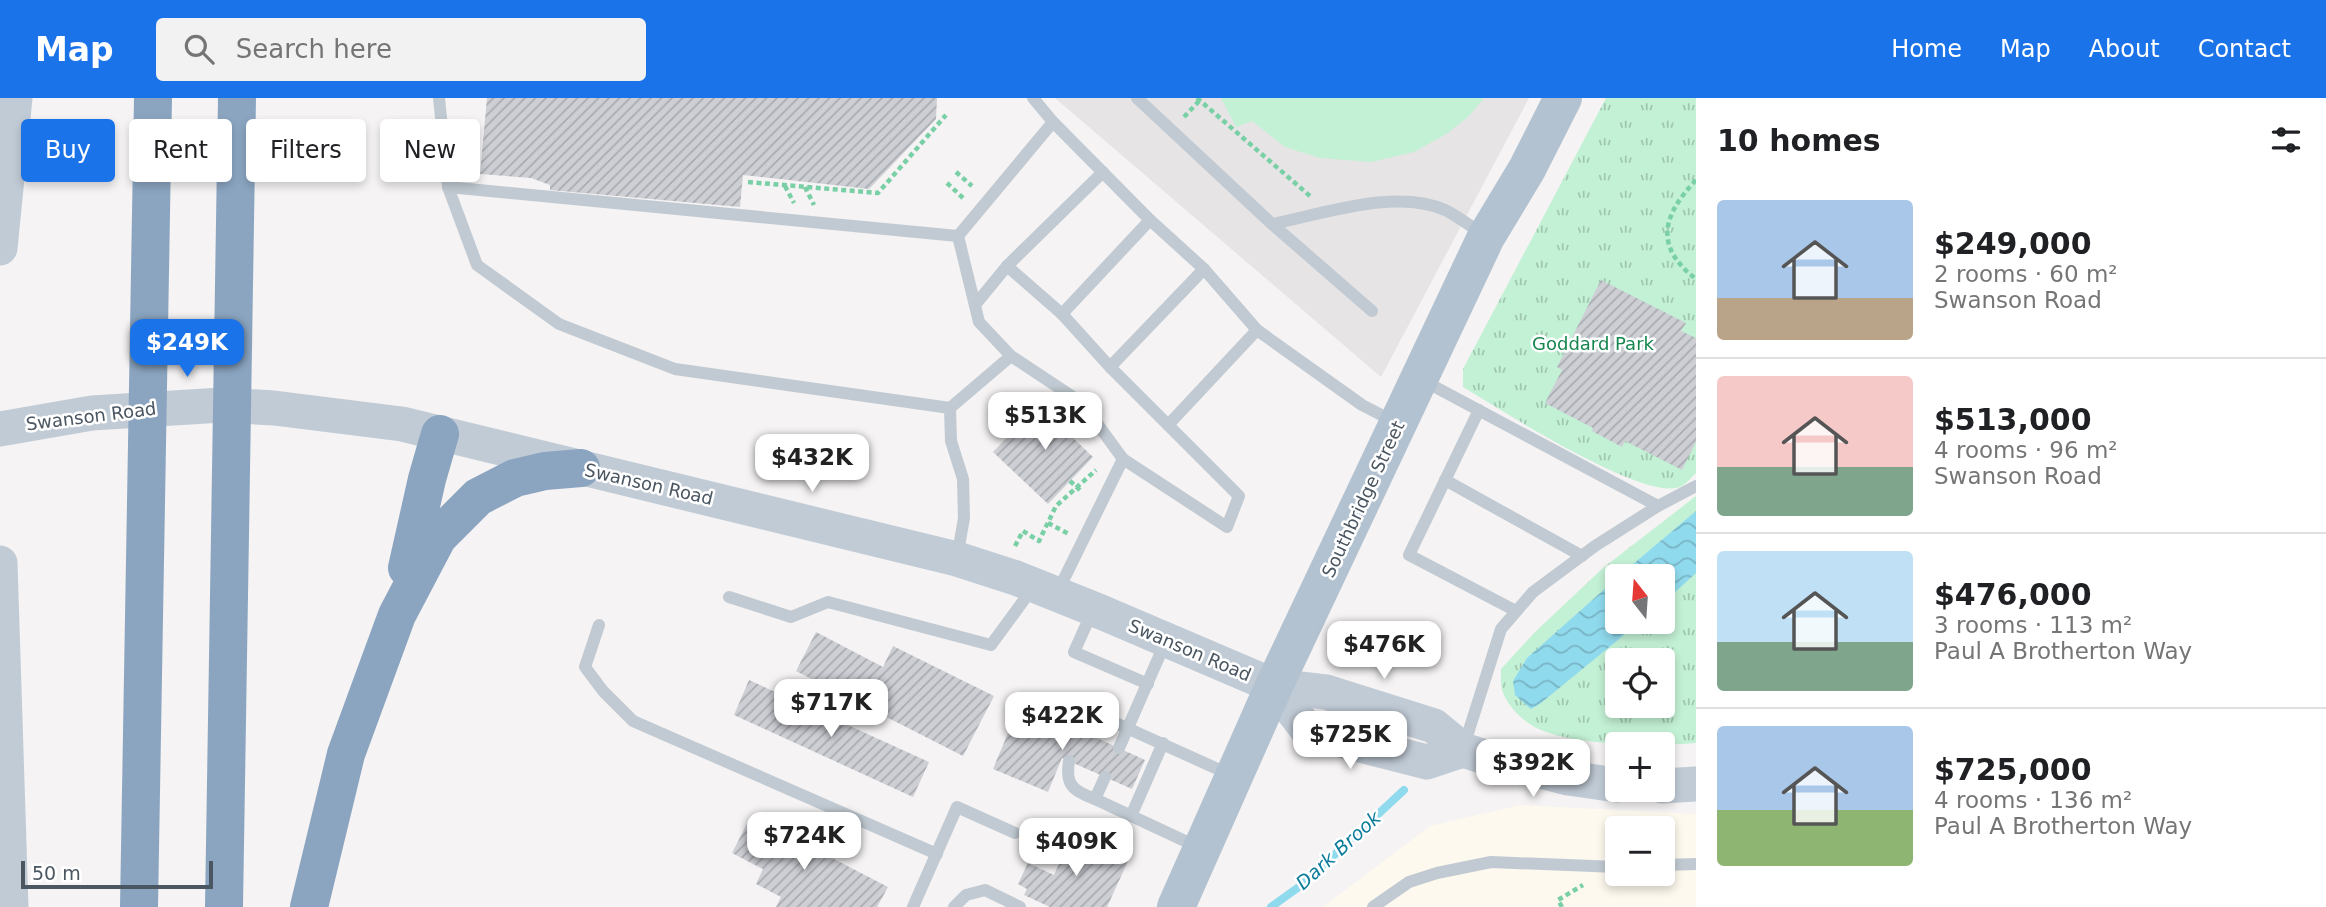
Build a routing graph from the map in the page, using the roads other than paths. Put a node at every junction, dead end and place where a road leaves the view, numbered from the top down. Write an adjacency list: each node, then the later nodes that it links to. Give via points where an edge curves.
1 (15, 98): 15 (street)
2 (153, 98): 69 (highway)
3 (237, 98): 70 (highway)
4 (439, 98): 10 (lane)
5 (1033, 98): 8 (lane)
6 (1137, 98): 12 (lane)
7 (1563, 98): 14 (main road, Southbridge Street)
8 (1053, 122): 9 (lane); 13 (lane)
9 (1103, 172): 11 (lane); 16 (lane)
10 (448, 187): 13 (lane); 25 (lane, via 477,265 559,324 675,369)
11 (1150, 220): 17 (lane); 20 (lane)
12 (1272, 224): 14 (lane, via 1408,201 1445,211); 19 (lane)
13 (958, 236): 18 (lane)
14 (1486, 237): 24 (main road, Southbridge Street)
15 (0, 248)
16 (1007, 266): 18 (lane); 20 (lane)
17 (1204, 269): 21 (lane); 23 (lane)
18 (975, 305): 22 (lane, via 979,322)
19 (1372, 311)
20 (1062, 314): 23 (lane)
21 (1257, 330): 27 (lane); 28 (lane, via 1362,405)
22 (1011, 356): 25 (lane); 31 (lane, via 1082,403)
23 (1110, 367): 27 (lane)
24 (1419, 379): 26 (lane); 28 (main road, Southbridge Street)
25 (950, 408): 37 (lane, via 951,441 963,479 964,518)
26 (1479, 411): 33 (lane); 35 (lane)
27 (1169, 424): 31 (lane, via 1240,496 1227,527)
28 (1398, 424): 47 (main road, Southbridge Street)
29 (0, 429): 30 (street, Swanson Road, via 116,411 222,405 402,424)
30 (440, 434): 32 (street, Swanson Road); 43 (highway)
31 (1123, 459): 39 (lane)
32 (581, 468): 37 (street, Swanson Road); 43 (highway, via 515,478 478,497 438,537)
33 (1445, 480): 36 (lane); 42 (lane, via 1409,555)
34 (1696, 486): 35 (lane)
35 (1658, 506): 36 (lane)
36 (1582, 556): 42 (lane, via 1533,592)
37 (957, 559): 39 (street, Swanson Road)
38 (0, 562): 68 (street)
39 (1046, 590): 40 (lane, via 991,645 828,602 791,617); 41 (street, Swanson Road)
40 (729, 597)
41 (1093, 609): 45 (street, Swanson Road); 46 (lane, via 1074,652)
42 (1517, 611): 52 (lane, via 1501,629)
43 (397, 615): 71 (highway, via 345,754)
44 (599, 625): 63 (lane, via 585,667 633,721)
45 (1166, 640): 46 (lane); 47 (street, Swanson Road)
46 (1147, 684): 48 (lane)
47 (1274, 686): 52 (street, via 1309,732 1427,762); 54 (main road, Southbridge Street)
48 (1129, 727): 49 (lane, via 1097,721); 50 (lane); 51 (lane)
49 (1084, 732)
50 (1163, 743): 54 (lane); 60 (lane)
51 (1119, 748)
52 (1462, 750): 56 (street)
53 (1069, 761): 59 (lane, via 1066,777 1071,785)
54 (1234, 776): 62 (main road, Southbridge Street)
55 (1105, 777): 59 (lane)
56 (1605, 783)
57 (1696, 784): 58 (street)
58 (1675, 785)
59 (1095, 799): 60 (lane)
60 (1131, 816): 62 (lane)
61 (1015, 833): 63 (lane, via 957,807)
62 (1202, 849): 75 (main road, Southbridge Street)
63 (937, 854): 72 (lane)
64 (1696, 864): 65 (lane)
65 (1675, 865)
66 (1605, 867): 76 (lane, via 1491,863 1409,882)
67 (1004, 904): 73 (lane, via 985,890 966,895); 74 (lane)
68 (11, 907)
69 (139, 907)
70 (224, 907)
71 (309, 907)
72 (913, 907)
73 (954, 907)
74 (1020, 907)
75 (1176, 907)
76 (1373, 907)

